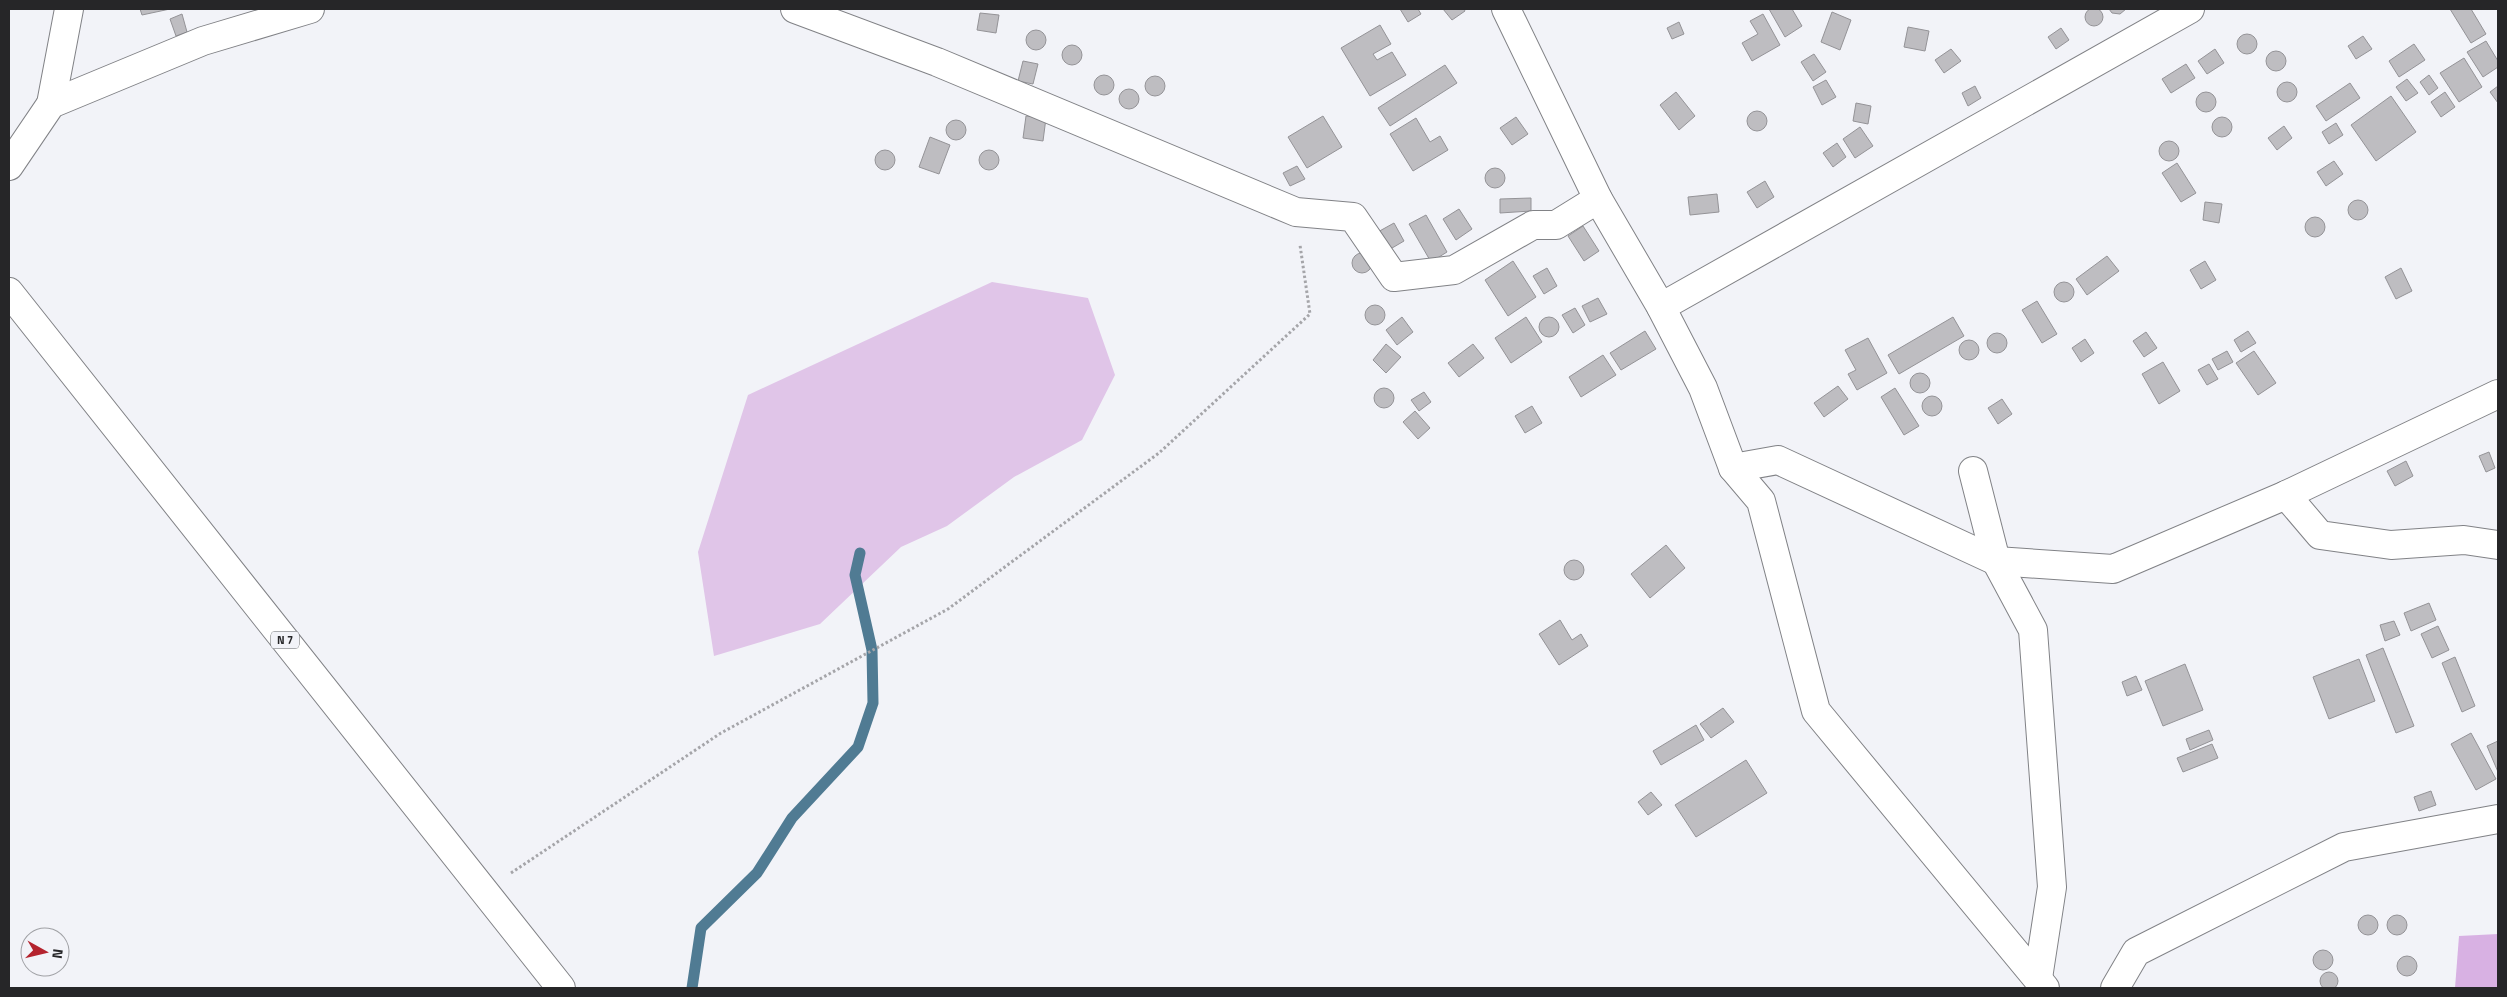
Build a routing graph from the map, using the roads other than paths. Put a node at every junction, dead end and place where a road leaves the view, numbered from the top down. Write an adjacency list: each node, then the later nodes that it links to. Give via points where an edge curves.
1 (69, 9): 6 (main road)
2 (310, 9): 6 (main road, via 203,41)
3 (795, 9): 8 (main road, via 946,66 1296,212 1353,217 1394,277 1454,270 1533,225 1556,224)
4 (1506, 9): 8 (main road)
5 (2190, 9): 10 (main road)
6 (50, 104): 7 (main road)
7 (9, 166)
8 (1598, 199): 10 (main road)
9 (9, 292): 19 (main road, N 7)
10 (1661, 307): 12 (main road, via 1702,388)
11 (2498, 394): 14 (main road)
12 (1732, 468): 16 (main road, via 1778,460); 18 (main road, via 1761,501 1816,711)
13 (1973, 471): 16 (main road)
14 (2286, 494): 15 (main road, via 2320,535 2392,545 2464,540); 16 (main road, via 2113,569)
15 (2498, 545)
16 (1996, 561): 18 (main road, via 2033,630 2052,888)
17 (2498, 819): 20 (main road, via 2344,847 2136,952)
18 (2042, 983)
19 (561, 988)
20 (2115, 988)

